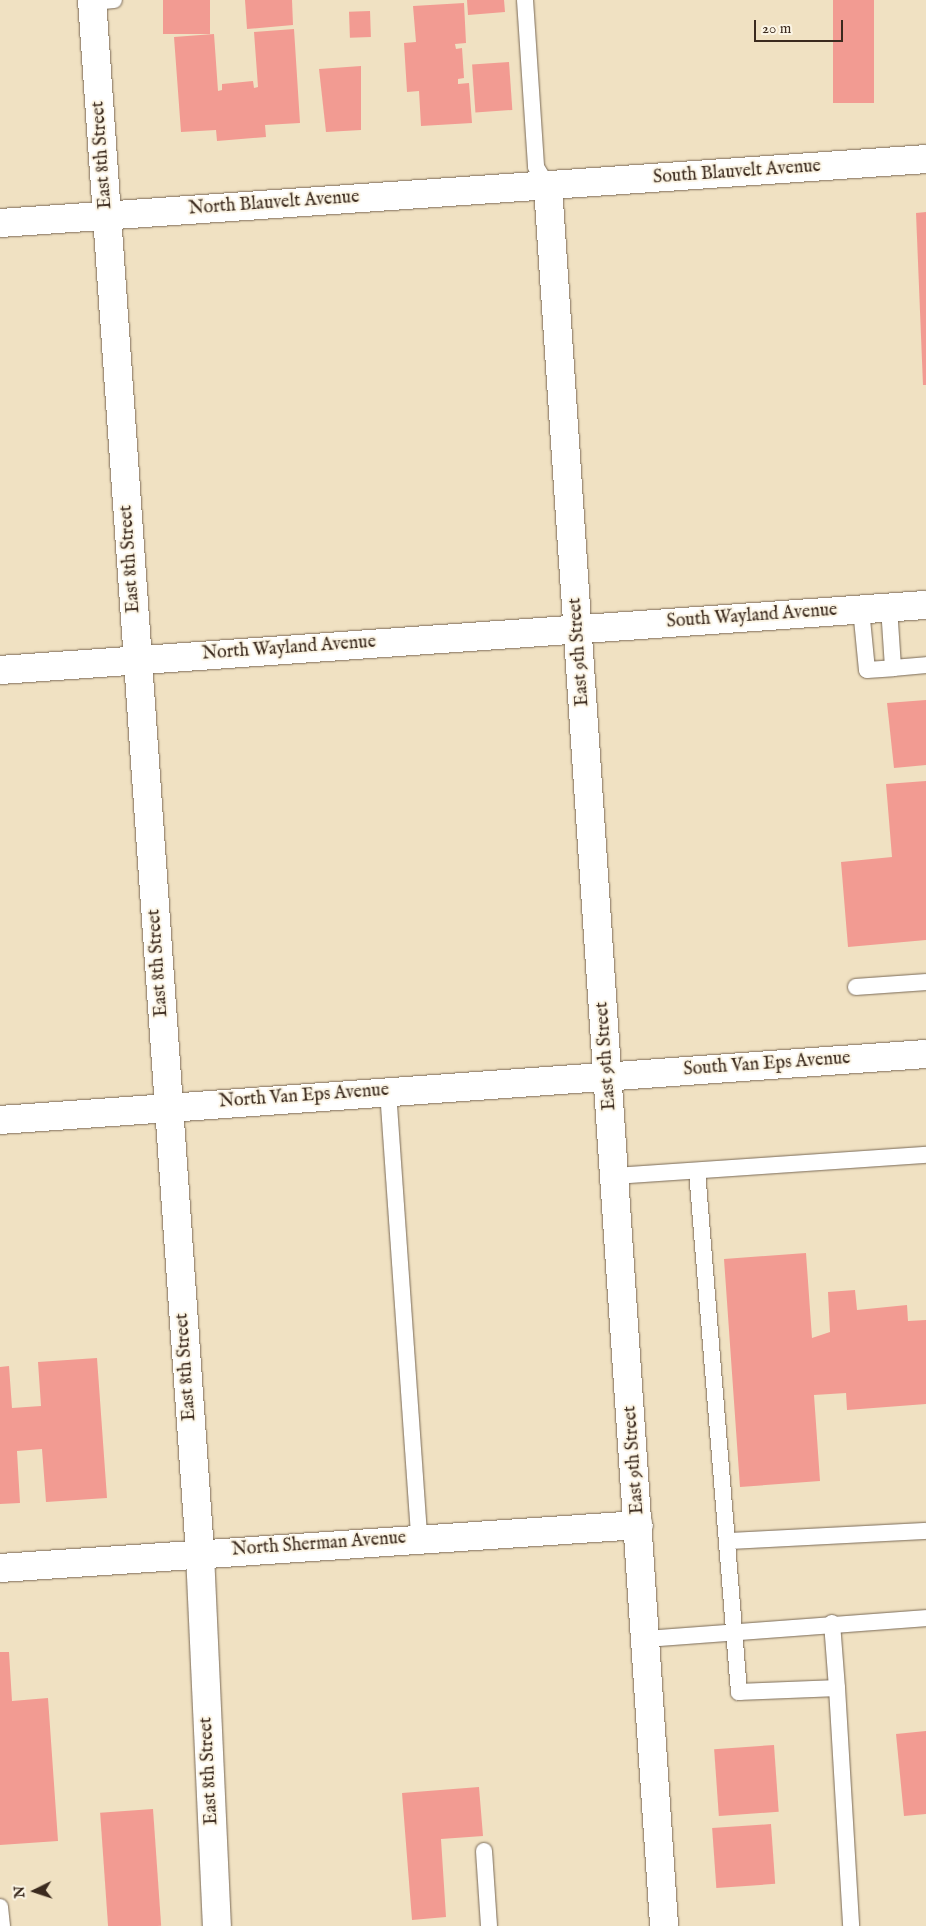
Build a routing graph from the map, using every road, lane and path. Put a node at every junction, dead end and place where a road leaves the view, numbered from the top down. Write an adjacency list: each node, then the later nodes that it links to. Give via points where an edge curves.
1 (524, 0): 4 (lane, via 536,166)
2 (100, 1): 5 (street, East 8th Street)
3 (926, 159): 4 (street, South Blauvelt Avenue)
4 (548, 186): 5 (street, North Blauvelt Avenue); 10 (street, East 9th Street)
5 (107, 215): 6 (street, North Blauvelt Avenue); 11 (street, East 8th Street)
6 (0, 223)
7 (926, 605): 8 (street, South Wayland Avenue)
8 (889, 608): 9 (street, South Wayland Avenue); 13 (lane)
9 (861, 610): 10 (street, South Wayland Avenue); 13 (lane, via 867,670)
10 (578, 630): 11 (street, North Wayland Avenue); 18 (street, East 9th Street)
11 (138, 659): 14 (street, North Wayland Avenue); 20 (street, East 8th Street)
12 (926, 665): 13 (lane)
13 (893, 668)
14 (0, 670)
15 (926, 982): 16 (lane)
16 (856, 987)
17 (926, 1054): 18 (street, South Van Eps Avenue)
18 (608, 1076): 19 (street, North Van Eps Avenue); 24 (street, East 9th Street)
19 (388, 1091): 20 (street, North Van Eps Avenue); 27 (lane)
20 (170, 1107): 21 (street, North Van Eps Avenue); 29 (street, East 8th Street)
21 (0, 1120)
22 (926, 1155): 23 (lane)
23 (697, 1171): 24 (lane); 28 (lane)
24 (616, 1176): 25 (street, East 9th Street)
25 (639, 1525): 27 (street, North Sherman Avenue); 34 (street, East 9th Street)
26 (926, 1531): 28 (lane)
27 (419, 1538): 29 (street, North Sherman Avenue)
28 (728, 1541): 33 (lane)
29 (200, 1554): 30 (street, North Sherman Avenue); 39 (street, East 8th Street)
30 (0, 1568)
31 (926, 1618): 32 (lane)
32 (832, 1623): 33 (lane); 35 (lane)
33 (735, 1629): 34 (lane); 35 (lane, via 740,1692)
34 (647, 1639): 41 (street, East 9th Street)
35 (837, 1688): 42 (lane)
36 (484, 1851): 40 (lane)
37 (0, 1907): 38 (lane)
38 (2, 1926)
39 (217, 1926)
40 (488, 1926)
41 (664, 1926)
42 (852, 1926)

